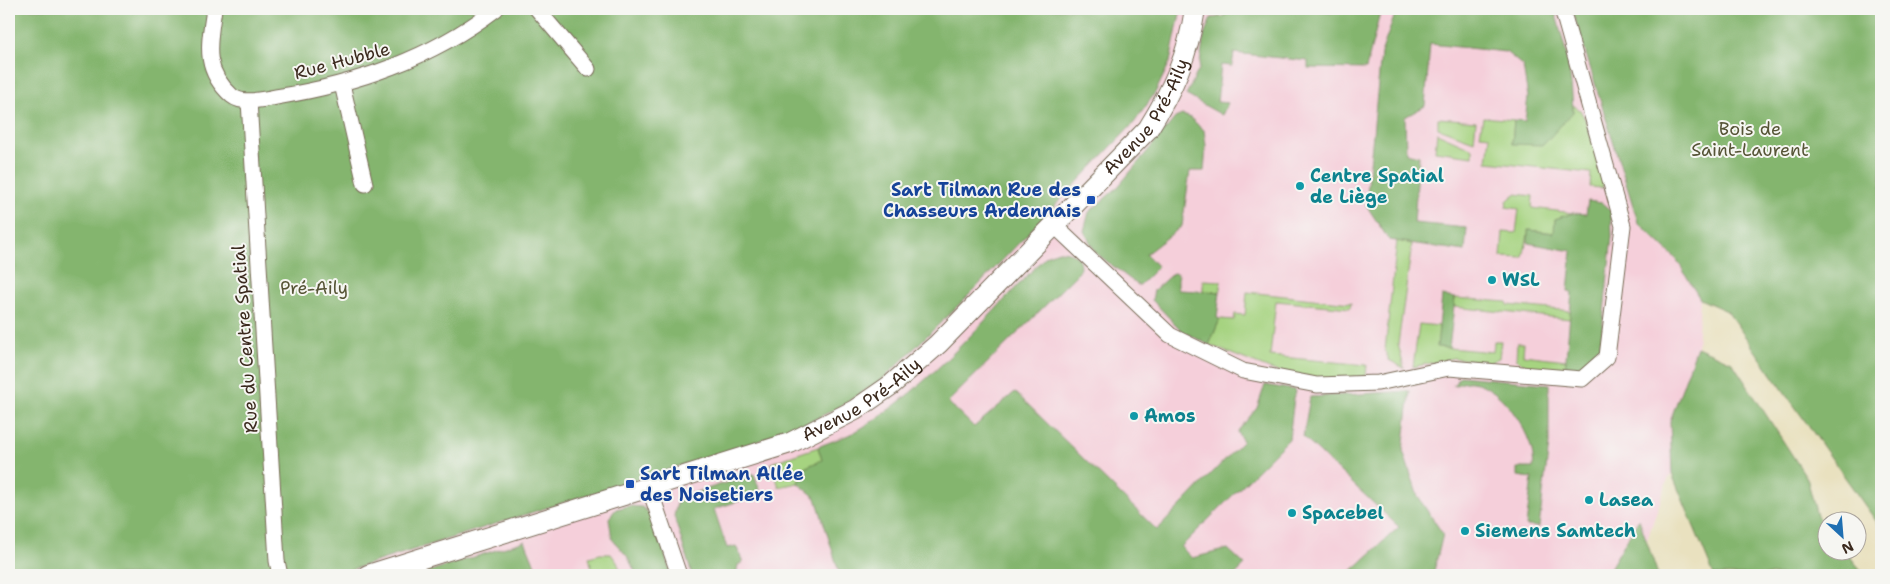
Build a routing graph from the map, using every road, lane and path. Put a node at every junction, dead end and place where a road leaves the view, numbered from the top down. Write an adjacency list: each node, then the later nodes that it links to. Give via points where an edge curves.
1 (214, 9): 8 (street, via 208,55 210,66 233,97)
2 (496, 9): 7 (street, Rue Hubble, via 454,38 405,63)
3 (537, 9): 6 (street)
4 (1196, 9): 10 (street, Avenue Pré-Aily, via 1190,42 1169,96 1148,129)
5 (1562, 9): 10 (street, via 1623,226 1607,357 1582,378 1449,368 1378,383 1317,385 1243,370 1170,335)
6 (588, 69)
7 (342, 84): 8 (street, Rue Hubble); 9 (street)
8 (249, 101): 12 (street, Rue du Centre Spatial)
9 (365, 184)
10 (1055, 226): 11 (street, Avenue Pré-Aily, via 938,344 891,385 855,410 790,443)
11 (649, 488): 13 (street, Avenue Pré-Aily); 14 (street)
12 (280, 575)
13 (368, 575)
14 (679, 575)

